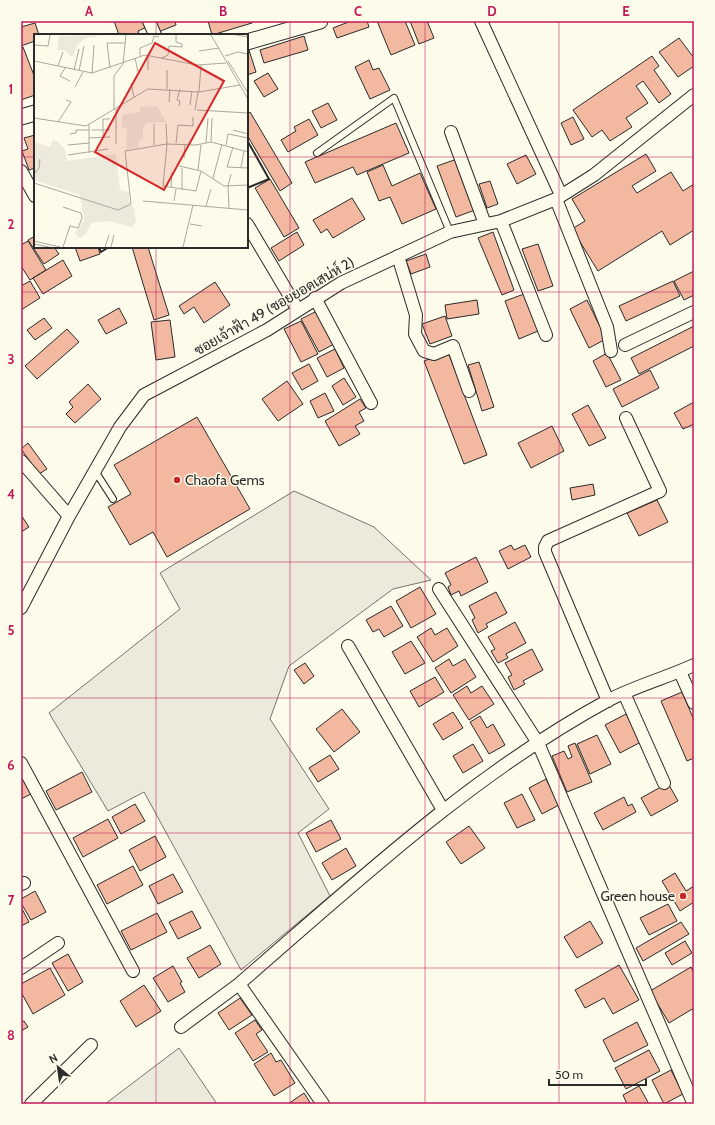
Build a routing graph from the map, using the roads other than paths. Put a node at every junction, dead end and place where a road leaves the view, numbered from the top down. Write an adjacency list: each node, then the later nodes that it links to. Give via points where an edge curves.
1 (149, 21): 4 (street)
2 (320, 21): 5 (street)
3 (481, 21): 13 (street)
4 (155, 34)
5 (248, 42)
6 (694, 95): 13 (street, ซอยเจ้าฟ้า 49 (ซอยยอดเสน่ห์ 2), via 594,175)
7 (34, 113): 8 (street)
8 (21, 117)
9 (450, 132): 15 (street)
10 (317, 153): 17 (lane, via 394,98)
11 (21, 171): 12 (street)
12 (34, 194)
13 (558, 197): 14 (street, ซอยเจ้าฟ้า 49 (ซอยยอดเสน่ห์ 2)); 24 (street, via 606,327)
14 (501, 220): 15 (street, ซอยเจ้าฟ้า 49 (ซอยยอดเสน่ห์ 2)); 22 (street)
15 (485, 224): 17 (street, ซอยเจ้าฟ้า 49 (ซอยยอดเสน่ห์ 2))
16 (248, 226): 20 (street)
17 (450, 232): 18 (street, ซอยเจ้าฟ้า 49 (ซอยยอดเสน่ห์ 2))
18 (398, 256): 19 (street, ซอยเจ้าฟ้า 49 (ซอยยอดเสน่ห์ 2)); 25 (street, via 416,315 415,334 424,351 434,354 453,346)
19 (315, 298): 20 (street, ซอยเจ้าฟ้า 49 (ซอยยอดเสน่ห์ 2)); 26 (street)
20 (298, 310): 29 (street, ซอยเจ้าฟ้า 49 (ซอยยอดเสน่ห์ 2), via 267,330 144,395 120,427)
21 (694, 312): 23 (street)
22 (546, 335)
23 (625, 345)
24 (611, 351)
25 (469, 391)
26 (371, 404)
27 (626, 418): 38 (street, via 660,491 548,541 545,547)
28 (21, 461): 31 (street)
29 (95, 471): 30 (lane); 31 (street, ซอยเจ้าฟ้า 49 (ซอยยอดเสน่ห์ 2))
30 (112, 499)
31 (69, 516): 33 (street, ซอยเจ้าฟ้า 49 (ซอยยอดเสน่ห์ 2))
32 (439, 589): 40 (street)
33 (21, 608)
34 (348, 646): 43 (street)
35 (694, 665): 36 (street)
36 (680, 672): 37 (street); 39 (street)
37 (624, 693): 38 (street); 42 (street)
38 (608, 701): 40 (street)
39 (694, 703)
40 (538, 743): 43 (street); 50 (street, via 692,1100)
41 (21, 763): 46 (street)
42 (664, 783)
43 (443, 810): 47 (street)
44 (58, 943): 45 (street)
45 (21, 968)
46 (133, 970)
47 (239, 984): 48 (street); 52 (street)
48 (181, 1027)
49 (91, 1045): 51 (street)
50 (694, 1099)
51 (31, 1104)
52 (324, 1104)

